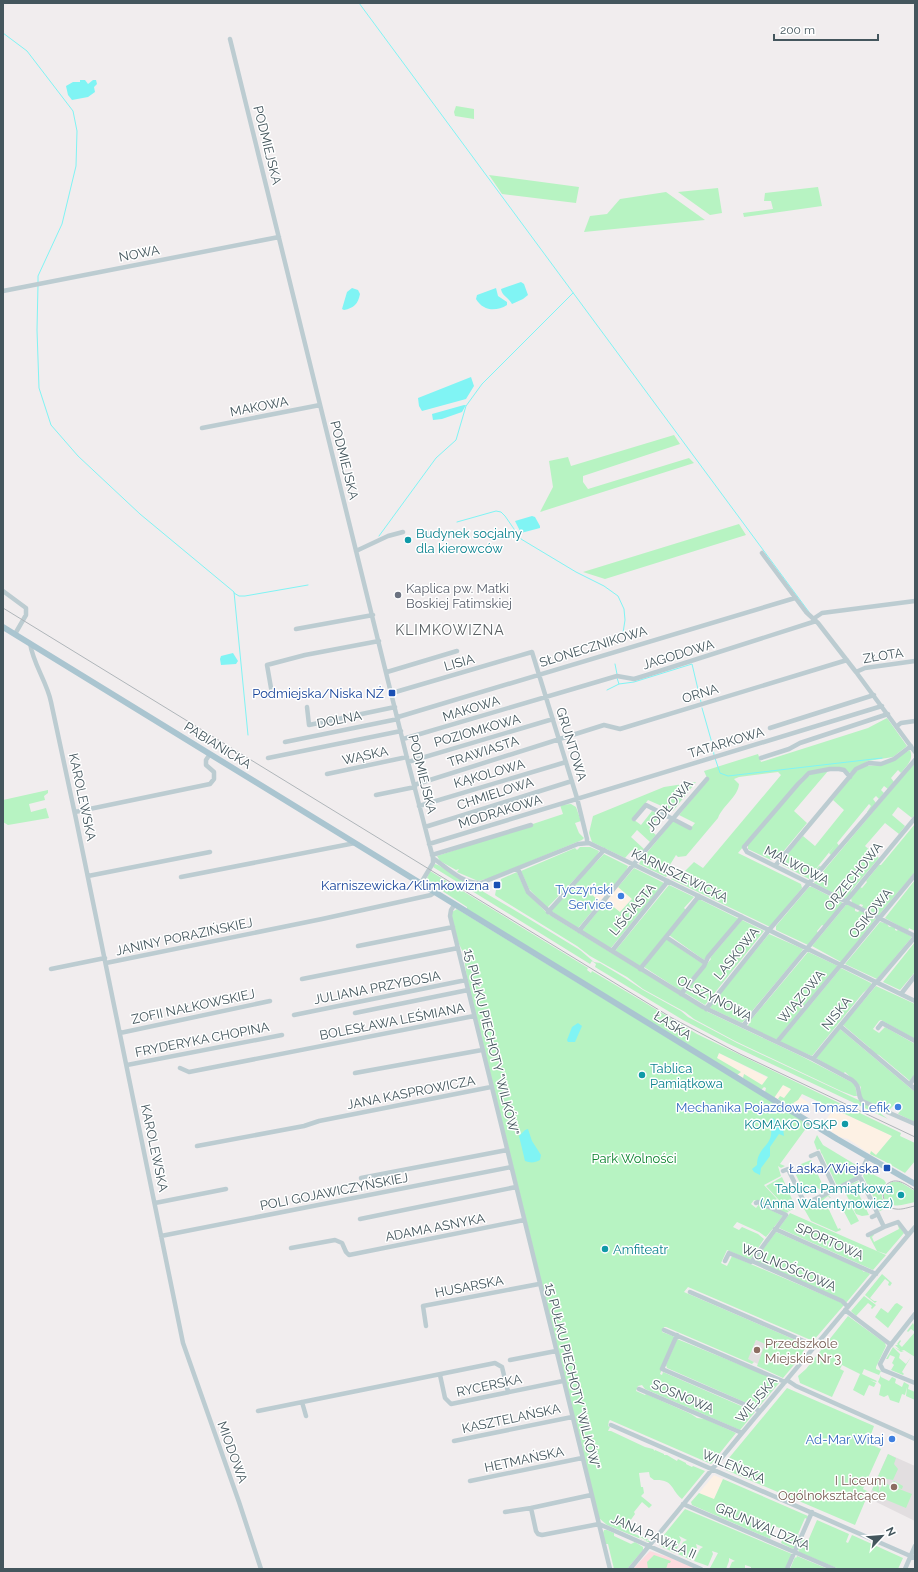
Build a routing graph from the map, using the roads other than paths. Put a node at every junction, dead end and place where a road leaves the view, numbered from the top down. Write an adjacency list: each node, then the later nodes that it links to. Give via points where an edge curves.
1 (230, 39): 2 (street, PODMIEJSKA)
2 (279, 237): 3 (street, NOWA); 4 (street, PODMIEJSKA)
3 (3, 291)
4 (320, 405): 5 (street, MAKOWA); 7 (street, PODMIEJSKA)
5 (202, 428)
6 (403, 532): 7 (street)
7 (356, 551): 12 (street, PODMIEJSKA)
8 (762, 553): 10 (street)
9 (3, 591): 16 (street, via 24,605 27,610)
10 (795, 598): 13 (street); 25 (street, SŁONECZNIKOWA)
11 (915, 601): 13 (street, JAGODOWA, via 822,613)
12 (373, 615): 15 (street); 17 (street, PODMIEJSKA)
13 (815, 620): 21 (street); 29 (street, JAGODOWA, via 647,675 634,678 617,676)
14 (3, 627): 16 (main road, PABIANICKA)
15 (296, 630)
16 (15, 634): 18 (main road, PABIANICKA)
17 (379, 641): 23 (street, PODMIEJSKA); 26 (street, via 268,665)
18 (30, 643): 45 (main road, PABIANICKA); 59 (street, KAROLEWSKA, via 49,691)
19 (457, 651): 23 (street)
20 (532, 652): 25 (street, GRUNTOWA); 27 (street, LISIA)
21 (847, 660): 24 (street); 40 (street, ORNA, via 620,729 604,725)
22 (915, 662): 24 (street, ZŁOTA, via 863,668)
23 (387, 672): 27 (street, PODMIEJSKA)
24 (856, 672): 28 (street)
25 (539, 674): 29 (street, GRUNTOWA); 34 (street, SŁONECZNIKOWA)
26 (271, 688)
27 (392, 693): 32 (street, PODMIEJSKA)
28 (874, 695): 30 (street); 38 (street)
29 (546, 697): 35 (street, GRUNTOWA); 41 (street, MAKOWA)
30 (882, 706): 33 (street); 57 (street, TATARKOWA)
31 (307, 707): 32 (street, via 309,725)
32 (395, 707): 34 (street, PODMIEJSKA)
33 (888, 714): 37 (street); 47 (street)
34 (398, 718): 39 (street, PODMIEJSKA); 42 (street, DOLNA)
35 (552, 719): 40 (street, GRUNTOWA); 48 (street, POZIOMKOWA)
36 (915, 721): 37 (street)
37 (896, 726): 43 (street)
38 (770, 728)
39 (401, 731): 41 (street, PODMIEJSKA); 46 (street)
40 (559, 739): 50 (street, GRUNTOWA); 55 (street, TRAWIASTA)
41 (403, 740): 48 (street, PODMIEJSKA)
42 (285, 742)
43 (911, 746): 44 (street); 52 (street, via 894,759 856,769)
44 (915, 752)
45 (210, 754): 59 (street, via 206,760 206,765 214,774 210,784); 66 (main road, PABIANICKA)
46 (268, 758)
47 (761, 758)
48 (407, 760): 51 (street, WĄSKA); 55 (street, PODMIEJSKA)
49 (915, 760): 80 (street, LASKOWA)
50 (566, 762): 54 (street, GRUNTOWA); 58 (street, KĄKOLOWA)
51 (327, 774)
52 (850, 777): 73 (street); 73 (street, MALWOWA, via 844,770 830,769 809,773 744,847 747,852)
53 (707, 778): 60 (street, JODŁOWA)
54 (572, 781): 57 (street, GRUNTOWA); 64 (street, CHMIELOWA)
55 (414, 786): 56 (street, TRAWIASTA); 58 (street, PODMIEJSKA)
56 (376, 795)
57 (577, 798): 67 (street, GRUNTOWA); 68 (street, MODRAKOWA)
58 (419, 806): 64 (street, PODMIEJSKA)
59 (75, 812): 76 (street, KAROLEWSKA)
60 (673, 818): 62 (street, via 646,805); 65 (street); 72 (street, JODŁOWA)
61 (915, 818): 83 (street, ORZECHOWA)
62 (634, 819)
63 (531, 825): 71 (street)
64 (425, 827): 68 (street, PODMIEJSKA)
65 (690, 828)
66 (355, 843): 77 (street); 79 (main road, PABIANICKA)
67 (586, 843): 69 (street, KARNISZEWICKA); 74 (street)
68 (429, 844): 71 (street, PODMIEJSKA)
69 (604, 850): 72 (street, KARNISZEWICKA); 85 (street)
70 (210, 852): 76 (street)
71 (433, 857): 74 (street, via 456,875 479,884); 79 (street, via 433,863)
72 (633, 864): 78 (street, KARNISZEWICKA); 90 (street, JODŁOWA)
73 (775, 866): 80 (street, MALWOWA)
74 (518, 869): 85 (street, OLSZYNOWA, via 528,892)
75 (915, 875): 87 (street, OSIKOWA)
76 (88, 876): 97 (street, KAROLEWSKA)
77 (181, 877)
78 (668, 881): 82 (street, KARNISZEWICKA); 96 (street, LIŚCIASTA)
79 (421, 883): 81 (main road, ŁASKA)
80 (808, 884): 83 (street, MALWOWA); 89 (street, LASKOWA)
81 (435, 892): 84 (main road, ŁASKA); 97 (street, JANINY PORAZIŃSKIEJ, via 392,904)
82 (699, 896): 86 (street, KARNISZEWICKA); 92 (street)
83 (846, 902): 87 (street, MALWOWA); 95 (street, ORZECHOWA)
84 (455, 904): 88 (street, 15 PUŁKU PIECHOTY "WILKÓW", via 450,913); 135 (main road, ŁASKA)
85 (548, 912): 90 (street, OLSZYNOWA)
86 (742, 917): 89 (street, KARNISZEWICKA); 98 (street)
87 (880, 918): 91 (street, MALWOWA); 99 (street, OSIKOWA)
88 (453, 927): 93 (street); 94 (street, 15 PUŁKU PIECHOTY "WILKÓW")
89 (769, 930): 95 (street, KARNISZEWICKA); 111 (street, LASKOWA)
90 (579, 931): 96 (street, OLSZYNOWA)
91 (915, 936): 105 (street, NISKA)
92 (666, 937): 98 (street); 101 (street)
93 (358, 946)
94 (458, 948): 103 (street); 104 (street, 15 PUŁKU PIECHOTY "WILKÓW")
95 (808, 949): 99 (street, KARNISZEWICKA); 115 (street, ORZECHOWA)
96 (612, 951): 101 (street, OLSZYNOWA)
97 (105, 961): 100 (street); 118 (street, KAROLEWSKA)
98 (705, 963): 107 (street)
99 (842, 965): 105 (street, KARNISZEWICKA); 121 (street, WIĄZOWA)
100 (51, 969)
101 (640, 969): 107 (street, OLSZYNOWA)
102 (915, 976): 108 (street)
103 (302, 979)
104 (466, 980): 106 (street, 15 PUŁKU PIECHOTY "WILKÓW"); 113 (street, JULIANA PRZYBOSIA)
105 (877, 982): 108 (street, KARNISZEWICKA); 116 (street, NISKA)
106 (468, 990): 112 (street); 114 (street, 15 PUŁKU PIECHOTY "WILKÓW")
107 (681, 994): 111 (street, OLSZYNOWA)
108 (900, 994): 110 (street, KARNISZEWICKA)
109 (270, 1000): 118 (street, ZOFII NAŁKOWSKIEJ)
110 (915, 1001)
111 (706, 1009): 115 (street, OLSZYNOWA)
112 (355, 1013)
113 (294, 1015)
114 (474, 1016): 122 (street, 15 PUŁKU PIECHOTY "WILKÓW"); 125 (street, BOLESŁAWA LEŚMIANA, via 189,1072)
115 (743, 1026): 121 (street, OLSZYNOWA)
116 (840, 1026): 123 (street, NISKA); 128 (street)
117 (878, 1028): 120 (street, via 882,1024)
118 (120, 1032): 124 (street, KAROLEWSKA)
119 (282, 1035): 124 (street, FRYDERYKA CHOPINA)
120 (915, 1041)
121 (777, 1042): 123 (street, OLSZYNOWA)
122 (482, 1050): 126 (street); 129 (street, 15 PUŁKU PIECHOTY "WILKÓW")
123 (813, 1059): 131 (street, OLSZYNOWA, via 856,1083 862,1100)
124 (127, 1065): 144 (street, KAROLEWSKA)
125 (180, 1068)
126 (355, 1073)
127 (915, 1077): 128 (street)
128 (910, 1084): 130 (street)
129 (491, 1087): 132 (street, JANA KASPROWICZA); 133 (street, 15 PUŁKU PIECHOTY "WILKÓW")
130 (915, 1088)
131 (915, 1124)
132 (197, 1146)
133 (507, 1150): 136 (street, 15 PUŁKU PIECHOTY "WILKÓW"); 139 (street)
134 (812, 1156): 143 (street, via 818,1153)
135 (868, 1157): 138 (street); 140 (main road, ŁASKA)
136 (511, 1167): 141 (street, 15 PUŁKU PIECHOTY "WILKÓW"); 155 (street, POLI GOJAWICZYŃSKIEJ)
137 (783, 1171): 143 (street, via 788,1169 805,1204)
138 (859, 1177): 143 (street); 146 (street)
139 (361, 1178)
140 (915, 1184)
141 (516, 1187): 148 (street); 149 (street, 15 PUŁKU PIECHOTY "WILKÓW")
142 (226, 1189): 144 (street)
143 (835, 1189)
144 (155, 1203): 155 (street, KAROLEWSKA)
145 (756, 1204): 152 (street, via 758,1202 786,1215)
146 (878, 1214): 147 (street); 150 (street)
147 (872, 1217)
148 (360, 1219)
149 (524, 1220): 156 (street, ADAMA ASNYKA, via 349,1255 342,1243 335,1240); 160 (street, 15 PUŁKU PIECHOTY "WILKÓW")
150 (884, 1227): 153 (street); 154 (street, via 898,1222)
151 (915, 1227): 154 (street, WIEJSKA)
152 (775, 1229): 158 (street); 159 (street, SPORTOWA)
153 (868, 1235)
154 (908, 1235): 159 (street, WIEJSKA)
155 (161, 1236): 167 (street, KAROLEWSKA)
156 (291, 1248)
157 (725, 1261): 158 (street, WOLNOŚCIOWA, via 729,1253)
158 (752, 1261): 162 (street, WOLNOŚCIOWA, via 842,1301)
159 (876, 1274): 162 (street, WIEJSKA)
160 (539, 1284): 164 (street, HUSARSKA, via 423,1306); 170 (street, 15 PUŁKU PIECHOTY "WILKÓW")
161 (690, 1292): 169 (street)
162 (847, 1309): 168 (street, WOLNOŚCIOWA); 169 (street, WIEJSKA)
163 (915, 1314): 168 (street)
164 (426, 1326)
165 (664, 1330): 166 (street)
166 (677, 1335): 174 (street); 180 (street, via 662,1369)
167 (183, 1343): 200 (street, MIODOWA)
168 (891, 1344): 175 (street, via 880,1363 881,1367)
169 (816, 1346): 174 (street, WIEJSKA)
170 (556, 1350): 171 (street); 173 (street, 15 PUŁKU PIECHOTY "WILKÓW")
171 (510, 1360)
172 (440, 1375): 177 (street, RYCERSKA, via 445,1398 451,1404); 177 (street, via 499,1364); 178 (street)
173 (563, 1381): 177 (street, RYCERSKA); 182 (street, 15 PUŁKU PIECHOTY "WILKÓW")
174 (786, 1381): 180 (street, WIEJSKA); 185 (street)
175 (915, 1383)
176 (639, 1389): 184 (street, SOSNOWA)
177 (508, 1392)
178 (302, 1402): 179 (street); 181 (street)
179 (258, 1411)
180 (760, 1411): 184 (street, WIEJSKA)
181 (306, 1416)
182 (572, 1417): 186 (street, KASZTELAŃSKA); 187 (street, 15 PUŁKU PIECHOTY "WILKÓW")
183 (611, 1425): 188 (street, WILEŃSKA)
184 (742, 1433): 188 (street, WIEJSKA)
185 (915, 1439)
186 (454, 1441)
187 (582, 1458): 189 (street, HETMAŃSKA); 190 (street, 15 PUŁKU PIECHOTY "WILKÓW")
188 (713, 1469): 191 (street, WIEJSKA); 194 (street, WILEŃSKA)
189 (470, 1482)
190 (591, 1495): 192 (street); 195 (street, 15 PUŁKU PIECHOTY "WILKÓW")
191 (683, 1504): 196 (street, WIEJSKA); 198 (street, GRUNWALDZKA)
192 (531, 1508): 193 (street); 195 (street, via 536,1531 542,1535)
193 (505, 1512)
194 (812, 1512): 198 (street); 199 (street, WILEŃSKA)
195 (599, 1524): 196 (street, JANA PAWŁA II); 201 (street, 15 PUŁKU PIECHOTY "WILKÓW")
196 (649, 1546): 202 (street, WIEJSKA); 203 (street, JANA PAWŁA II)
197 (915, 1546): 199 (street)
198 (795, 1552): 204 (street); 205 (street, GRUNWALDZKA)
199 (913, 1557): 206 (street)
200 (261, 1569)
201 (610, 1569)
202 (630, 1569)
203 (701, 1569)
204 (788, 1569)
205 (834, 1569)
206 (905, 1569)

